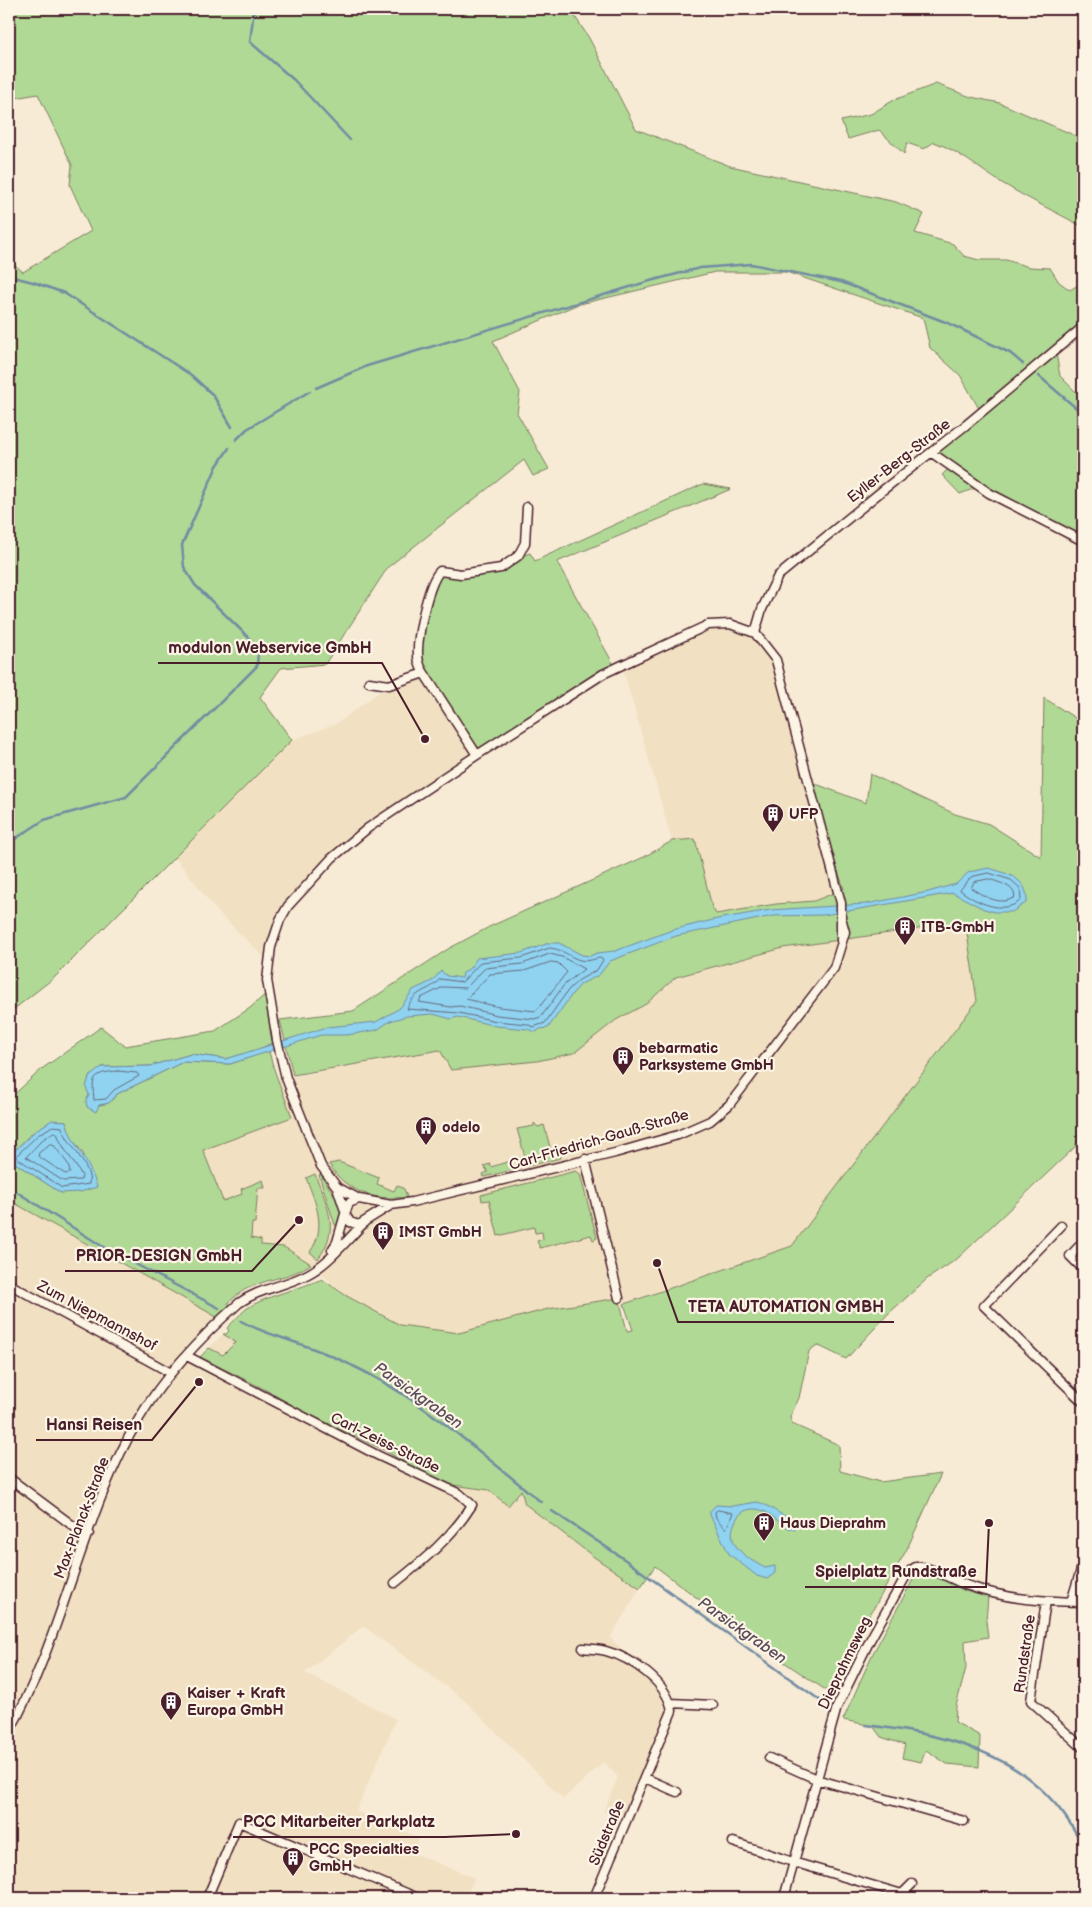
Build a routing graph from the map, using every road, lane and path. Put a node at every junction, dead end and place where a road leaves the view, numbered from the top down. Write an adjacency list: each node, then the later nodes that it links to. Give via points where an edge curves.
1 (1083, 327): 2 (street, Eyller-Berg-Straße)
2 (932, 453): 4 (street, via 989,493); 5 (street, Eyller-Berg-Straße, via 778,576)
3 (527, 507): 6 (street, via 525,543 518,556 501,568 461,574 447,570 434,577 420,639 418,661)
4 (1083, 540)
5 (755, 633): 8 (street, Carl-Friedrich-Gauß-Straße, via 730,624 708,625 603,674); 9 (street, Carl-Friedrich-Gauß-Straße, via 776,660 841,902 845,932 834,968 729,1105 710,1121 687,1132)
6 (424, 673): 7 (street, via 389,685); 8 (street)
7 (369, 682)
8 (477, 755): 10 (street, Carl-Friedrich-Gauß-Straße, via 356,837 308,882 288,906 271,947 267,980 286,1078 321,1166)
9 (584, 1160): 12 (street, Carl-Friedrich-Gauß-Straße, via 476,1188); 20 (street)
10 (337, 1187): 11 (street, Carl-Friedrich-Gauß-Straße); 13 (street, Carl-Friedrich-Gauß-Straße)
11 (362, 1201): 12 (street, Carl-Friedrich-Gauß-Straße); 13 (street, via 349,1203); 14 (street, via 370,1210)
12 (391, 1205): 14 (street, Carl-Friedrich-Gauß-Straße)
13 (345, 1213): 14 (street, via 352,1224); 17 (street, Carl-Friedrich-Gauß-Straße, via 337,1242)
14 (366, 1222): 17 (street, Carl-Friedrich-Gauß-Straße)
15 (1061, 1226): 24 (street, via 984,1306)
16 (1083, 1242): 18 (street, via 1070,1256)
17 (324, 1262): 21 (street, Carl-Friedrich-Gauß-Straße, via 307,1275 251,1295)
18 (1083, 1269)
19 (9, 1284): 23 (street, Zum Niepmannshof)
20 (619, 1298)
21 (210, 1332): 22 (street, Max-Planck-Straße)
22 (187, 1356): 23 (street, Max-Planck-Straße); 29 (street, Carl-Zeiss-Straße, via 377,1455 460,1494 472,1505 434,1552)
23 (171, 1373): 26 (street, Max-Planck-Straße, via 135,1426 116,1463)
24 (1083, 1402)
25 (9, 1478): 26 (street, via 76,1528)
26 (89, 1533): 36 (street, Max-Planck-Straße, via 50,1643)
27 (1083, 1563): 31 (street)
28 (915, 1567): 30 (street, Rundstraße, via 924,1567 1002,1597); 40 (street, Dieprahmsweg, via 907,1574 842,1695)
29 (395, 1583)
30 (1046, 1601): 31 (street, Rundstraße); 37 (street, Rundstraße, via 1031,1701)
31 (1071, 1602): 32 (street, Rundstraße)
32 (1083, 1602)
33 (583, 1648): 34 (street, via 606,1651 625,1659 656,1681)
34 (671, 1702): 35 (street); 39 (street, Südstraße, via 669,1721)
35 (713, 1705)
36 (9, 1732)
37 (1083, 1748)
38 (770, 1758): 40 (street)
39 (645, 1778): 41 (street); 48 (street, Südstraße)
40 (816, 1779): 42 (street); 44 (street, Dieprahmsweg)
41 (677, 1792)
42 (964, 1821)
43 (733, 1842): 44 (street)
44 (793, 1862): 45 (street, via 902,1894); 49 (street, Dieprahmsweg)
45 (912, 1884)
46 (208, 1898): 47 (street, via 240,1822)
47 (418, 1898)
48 (594, 1898)
49 (784, 1898)

